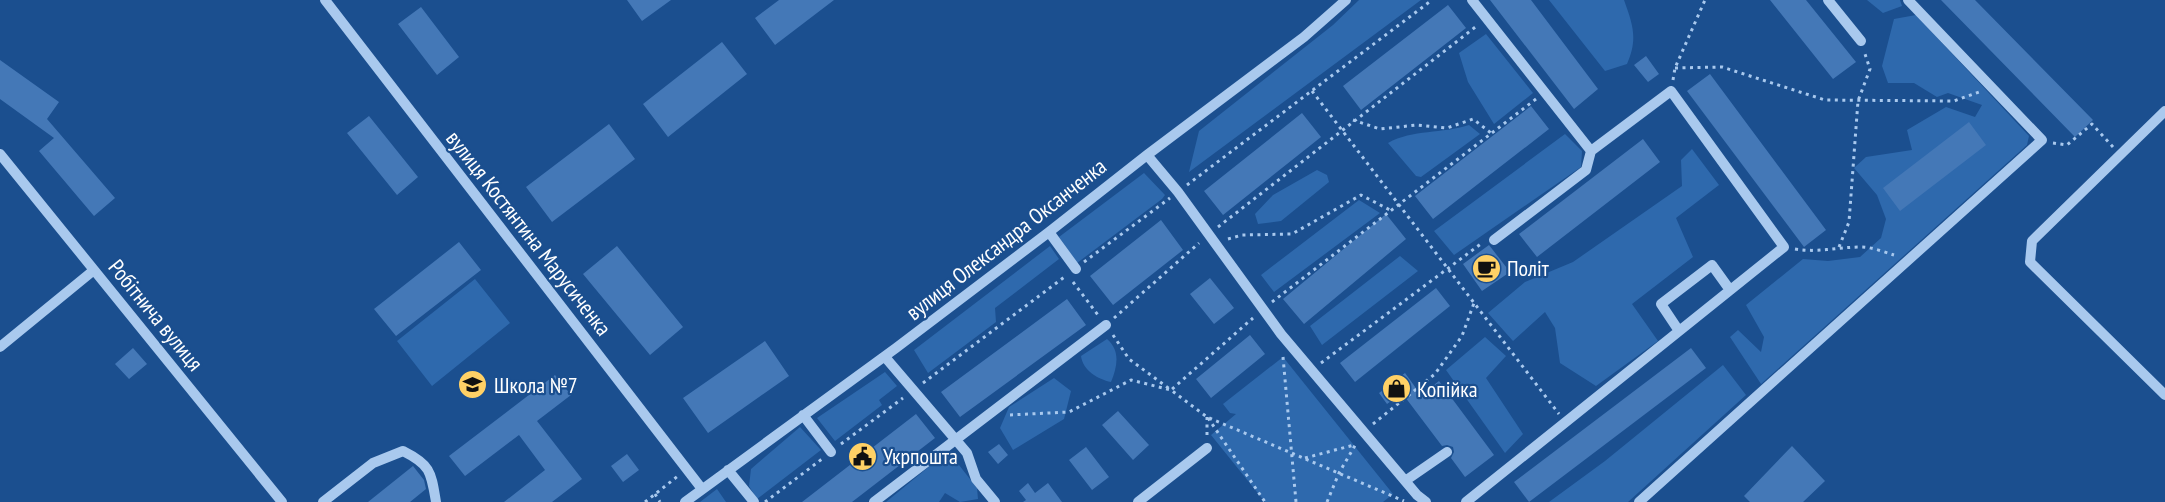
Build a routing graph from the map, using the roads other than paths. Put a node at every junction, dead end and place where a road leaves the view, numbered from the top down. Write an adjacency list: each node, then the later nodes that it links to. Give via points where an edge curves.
1 (325, 0): 28 (street, вулиця Костянтина Марусиченка)
2 (1346, 0): 10 (street, вулиця Олександра Оксанченка, via 1304,37)
3 (1472, 0): 8 (street)
4 (1828, 0): 6 (street)
5 (1908, 0): 41 (street, via 2042,141)
6 (1861, 41)
7 (2165, 111): 20 (street, via 2032,241 2030,262)
8 (1591, 152): 12 (street, via 1586,170); 15 (street, via 1671,91 1784,247)
9 (0, 154): 13 (street, Робітнича вулиця)
10 (1147, 155): 11 (street, вулиця Олександра Оксанченка); 27 (street, via 1263,309)
11 (1049, 232): 14 (street); 19 (street, вулиця Олександра Оксанченка)
12 (1494, 240)
13 (94, 270): 18 (street); 30 (street, Робітнича вулиця)
14 (1072, 272)
15 (1730, 290): 17 (street); 17 (street, via 1712,265 1661,304)
16 (1106, 326): 22 (street)
17 (1679, 330): 40 (street)
18 (0, 347)
19 (885, 357): 21 (street, вулиця Олександра Оксанченка); 22 (street)
20 (2165, 395)
21 (803, 416): 24 (street); 26 (street, вулиця Олександра Оксанченка)
22 (956, 440): 35 (street); 36 (street, via 967,453 976,479)
23 (1207, 448): 37 (street)
24 (831, 452)
25 (1447, 452): 27 (street)
26 (728, 470): 28 (street, вулиця Олександра Оксанченка); 34 (street)
27 (1405, 481): 29 (street)
28 (702, 489): 33 (street, вулиця Олександра Оксанченка)
29 (1417, 495): 38 (street); 39 (street)
30 (282, 502)
31 (323, 502): 32 (street, via 374,463 403,452 424,461 431,474)
32 (436, 502)
33 (685, 502)
34 (754, 502)
35 (874, 502)
36 (995, 502)
37 (1138, 502)
38 (1407, 502)
39 (1426, 502)
40 (1466, 502)
41 (1638, 502)

